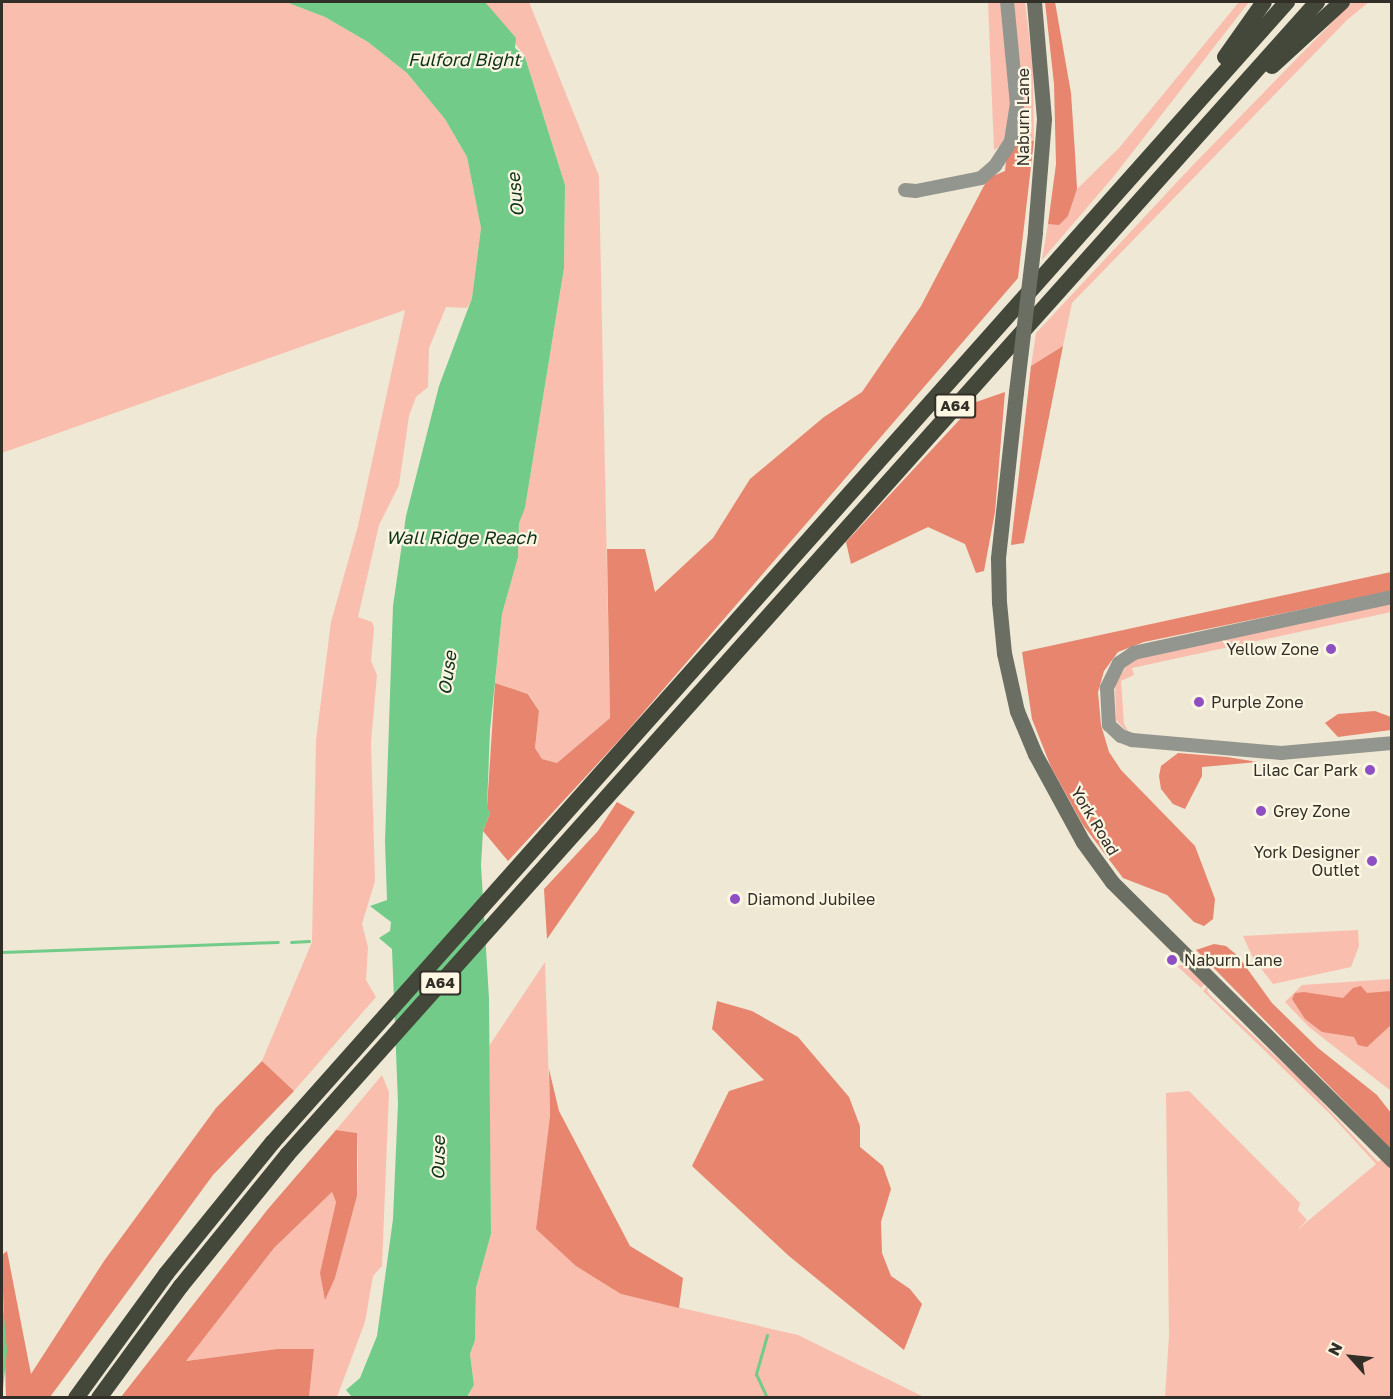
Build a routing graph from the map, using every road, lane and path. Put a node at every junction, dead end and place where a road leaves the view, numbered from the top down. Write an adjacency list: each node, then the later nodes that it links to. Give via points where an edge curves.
1 (1007, 2): 9 (street, via 1017,105 1011,141 996,166 981,178)
2 (1034, 2): 10 (main road, Naburn Lane, bridge, via 1044,119)
3 (1264, 2): 7 (highway)
4 (1287, 2): 7 (highway, A64)
5 (1317, 2): 8 (highway, A64)
6 (1342, 2): 8 (highway)
7 (1187, 111): 14 (highway, A64, via 273,1142 166,1274)
8 (1201, 132): 15 (highway, A64, via 287,1155 181,1286)
9 (905, 190)
10 (1016, 392): 13 (main road, York Road, via 998,559 999,602 1004,653 1015,699 1035,753 1083,842 1112,882)
11 (1392, 597): 12 (street, via 1134,653 1119,663 1107,688 1109,724 1120,736 1132,740 1281,753)
12 (1392, 743)
13 (1392, 1160)
14 (76, 1398)
15 (99, 1398)

